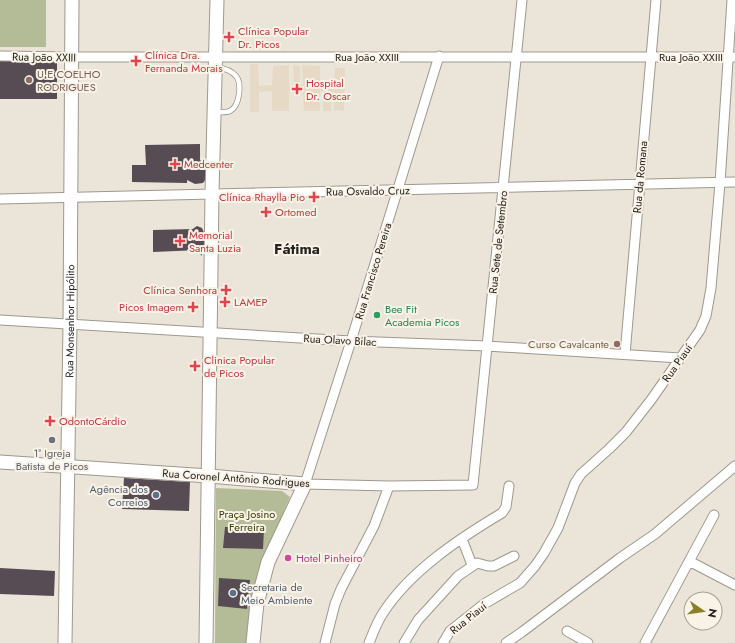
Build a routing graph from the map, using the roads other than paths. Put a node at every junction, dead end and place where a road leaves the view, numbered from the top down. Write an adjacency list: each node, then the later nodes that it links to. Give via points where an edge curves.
1 (72, 0): 8 (street, Rua Monsenhor Hipólito)
2 (217, 0): 12 (street)
3 (522, 0): 9 (street, Rua Sete de Setembro)
4 (656, 0): 10 (street, Rua da Romana)
5 (732, 0): 11 (street, Rua Piauí)
6 (0, 56): 8 (street, Rua João XXIII)
7 (439, 56): 9 (street, Rua João XXIII); 12 (street, Rua João XXIII); 18 (street, Rua Francisco Pereira)
8 (72, 57): 12 (street, Rua João XXIII); 20 (street, Rua Monsenhor Hipólito)
9 (516, 57): 10 (street, Rua João XXIII); 17 (street, Rua Sete de Setembro)
10 (650, 57): 11 (street, Rua João XXIII); 16 (street, Rua da Romana)
11 (732, 57): 15 (street, Rua Piauí)
12 (216, 62): 13 (street); 13 (lane, via 235,75 238,79 239,92 233,109)
13 (214, 112): 19 (street)
14 (735, 182): 15 (street, Rua Osvaldo Cruz)
15 (720, 183): 16 (street, Rua Osvaldo Cruz); 28 (street, Rua Piauí, via 710,301 700,330)
16 (639, 185): 17 (street, Rua Osvaldo Cruz); 27 (street, Rua da Romana)
17 (503, 187): 18 (street, Rua Osvaldo Cruz); 26 (street, Rua Sete de Setembro)
18 (398, 190): 19 (street, Rua Osvaldo Cruz); 25 (street, Rua Francisco Pereira)
19 (212, 193): 20 (street, Rua Osvaldo Cruz); 24 (street)
20 (71, 197): 21 (street, Rua Osvaldo Cruz); 23 (street, Rua Monsenhor Hipólito)
21 (0, 199)
22 (0, 320): 23 (street, Rua Olavo Bilac)
23 (70, 325): 24 (street, Rua Olavo Bilac); 30 (street, Rua Monsenhor Hipólito)
24 (211, 332): 25 (street, Rua Olavo Bilac); 32 (street)
25 (351, 341): 26 (street, Rua Olavo Bilac); 33 (street, Rua Francisco Pereira)
26 (488, 346): 27 (street, Rua Olavo Bilac); 34 (street, Rua Sete de Setembro)
27 (625, 354): 28 (street, Rua Olavo Bilac)
28 (680, 358): 50 (street, Rua Piauí, via 626,432 581,474 558,528 535,566 520,583 484,604 450,631)
29 (0, 462): 30 (street, Rua Coronel Antônio Rodrigues)
30 (67, 466): 32 (street, Rua Coronel Antônio Rodrigues); 44 (street, Rua Monsenhor Hipólito)
31 (735, 466): 51 (street, via 655,534)
32 (209, 476): 33 (street, Rua Coronel Antônio Rodrigues); 45 (street)
33 (305, 484): 35 (street, Rua Coronel Antônio Rodrigues); 46 (street, via 268,562 257,603)
34 (473, 485): 35 (street, Rua Coronel Antônio Rodrigues)
35 (389, 486): 47 (street, via 374,526 337,599)
36 (509, 486): 38 (street, via 506,507 502,513)
37 (714, 514): 40 (street)
38 (462, 539): 41 (street); 48 (street, via 400,590 382,613)
39 (514, 556): 41 (street, via 494,566 477,563)
40 (689, 561): 42 (street); 53 (street)
41 (472, 565): 49 (street, via 458,576 418,620)
42 (735, 585)
43 (567, 631): 52 (street)
44 (65, 643)
45 (206, 643)
46 (253, 643)
47 (325, 643)
48 (369, 643)
49 (404, 643)
50 (443, 643)
51 (506, 643)
52 (588, 643)
53 (645, 643)

